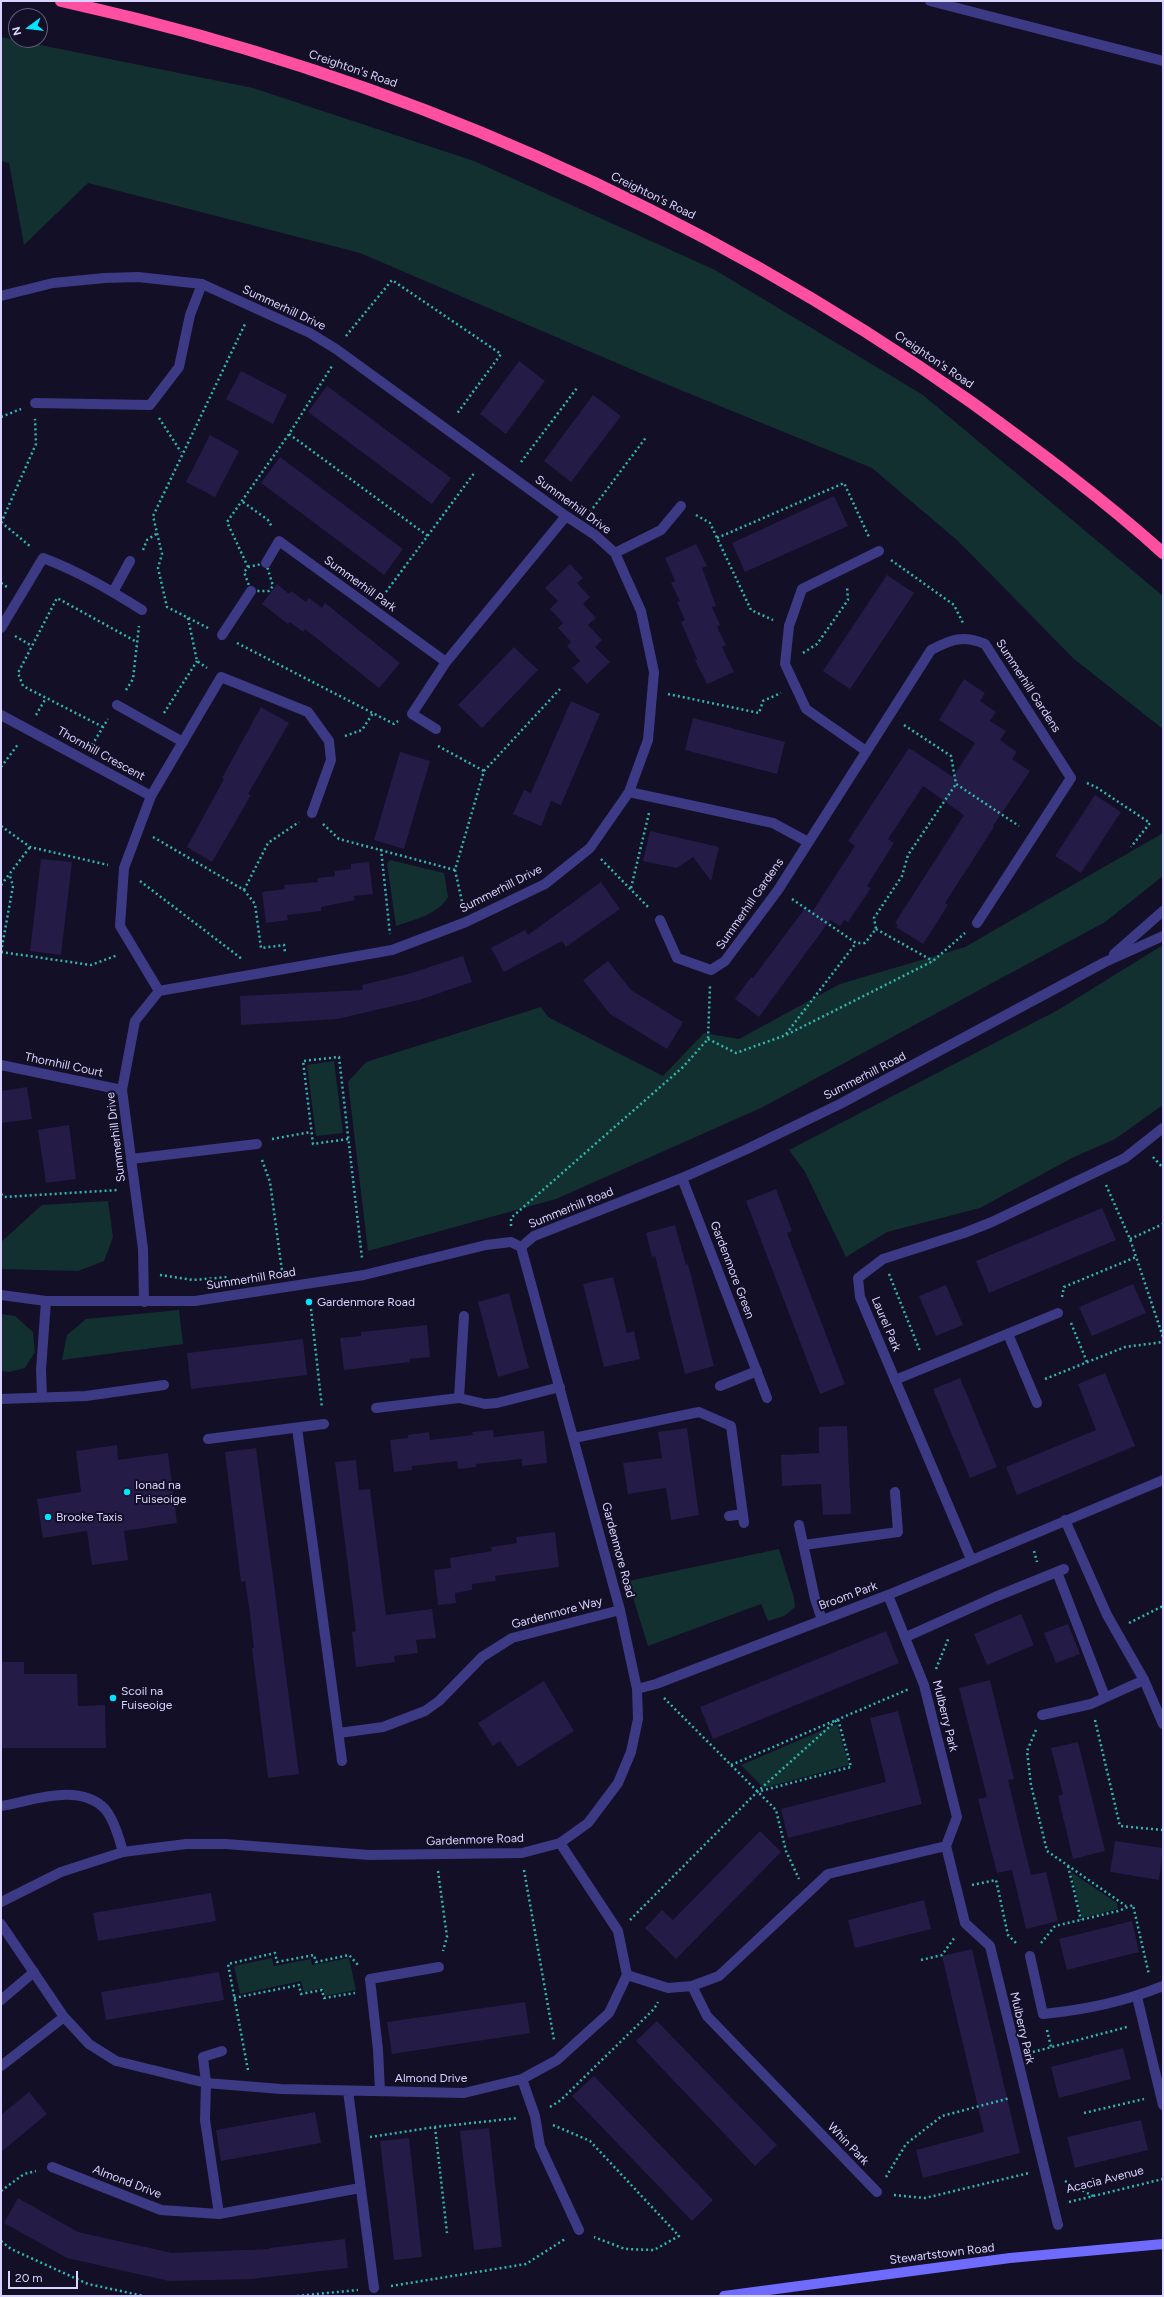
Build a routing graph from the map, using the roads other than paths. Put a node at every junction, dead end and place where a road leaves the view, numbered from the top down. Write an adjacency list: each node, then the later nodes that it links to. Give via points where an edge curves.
1 (61, 1): 11 (highway, Creighton's Road, via 235,45 385,94 517,147 680,223 802,292 908,358 1045,455)
2 (930, 1): 3 (street)
3 (1163, 61)
4 (202, 284): 5 (street, Summerhill Drive, via 138,277 105,278 53,283); 6 (street, via 190,315 178,367 150,405); 8 (street, Summerhill Drive, via 310,333)
5 (1, 296)
6 (35, 403)
7 (681, 506): 10 (street, via 661,530)
8 (566, 516): 10 (street, Summerhill Drive, via 595,535); 19 (street)
9 (879, 551): 24 (street, via 802,589 789,626 785,664 806,709)
10 (615, 553): 25 (street, Summerhill Drive, via 642,611 654,672 648,740)
11 (1163, 553)
12 (130, 561): 15 (street)
13 (266, 563): 19 (street, Summerhill Park, via 279,541)
14 (251, 591): 18 (street)
15 (113, 592): 16 (street); 17 (street, via 43,558)
16 (142, 610)
17 (1, 628)
18 (222, 634)
19 (446, 662): 22 (street, via 412,714)
20 (117, 705): 23 (street)
21 (1, 715): 26 (street, Thornhill Crescent)
22 (436, 729)
23 (184, 742): 26 (street); 27 (street, via 221,677 308,712 329,741 331,760)
24 (866, 751): 28 (street, Summerhill Gardens); 31 (street, Summerhill Gardens, via 931,650 948,642 970,638 985,644 1071,778)
25 (630, 792): 28 (street, via 773,823); 34 (street, Summerhill Drive, via 590,848 545,884 466,922 392,950)
26 (151, 796): 34 (street, Thornhill Crescent, via 124,868 120,926)
27 (312, 813)
28 (808, 842): 30 (street, Summerhill Gardens, via 778,890 725,961 711,970 677,958)
29 (1163, 911): 33 (street, Summerhill Road)
30 (660, 920)
31 (977, 923)
32 (1163, 936): 33 (street, Summerhill Road)
33 (1105, 962): 40 (street, Summerhill Road, via 840,1104)
34 (159, 991): 36 (street, Summerhill Drive, via 135,1021)
35 (1, 1065): 36 (street, Thornhill Court)
36 (122, 1090): 39 (street, Summerhill Drive)
37 (1163, 1128): 49 (street, Laurel Park, via 1125,1158 992,1222 883,1259 858,1278 860,1297)
38 (257, 1144): 39 (street)
39 (131, 1159): 44 (street, Summerhill Drive, via 144,1272)
40 (682, 1178): 41 (street, Summerhill Road, via 534,1236); 48 (street, Gardenmore Green)
41 (521, 1247): 44 (street, Summerhill Road, via 511,1242 462,1250 364,1275 195,1301); 52 (street, Gardenmore Road)
42 (1, 1295): 43 (street, Summerhill Road)
43 (46, 1301): 44 (street, Summerhill Road); 53 (street, via 42,1348)
44 (144, 1302)
45 (1058, 1313): 47 (street)
46 (464, 1316): 54 (street)
47 (1008, 1334): 49 (street); 57 (street)
48 (757, 1371): 51 (street); 55 (street, Gardenmore Green)
49 (895, 1380): 69 (street, Laurel Park)
50 (164, 1385): 53 (street, via 86,1396)
51 (720, 1386)
52 (560, 1387): 54 (street, via 491,1404); 61 (street, Gardenmore Road)
53 (42, 1396): 56 (street)
54 (459, 1398): 58 (street)
55 (767, 1398)
56 (1, 1399)
57 (1037, 1403)
58 (376, 1408)
59 (324, 1424): 60 (street)
60 (297, 1428): 62 (street); 79 (street)
61 (574, 1438): 65 (street, via 699,1412 731,1426 743,1518); 71 (street, Gardenmore Road)
62 (208, 1439)
63 (1163, 1480): 66 (street, Broom Park)
64 (895, 1492): 68 (street, via 898,1532)
65 (729, 1516)
66 (1065, 1520): 69 (street, Broom Park); 74 (street, via 1115,1630)
67 (799, 1525): 68 (street)
68 (804, 1545): 72 (street, via 814,1600)
69 (971, 1559): 70 (street, Broom Park)
70 (888, 1595): 72 (street, Broom Park); 73 (street, Mulberry Park)
71 (620, 1610): 75 (street, Gardenmore Road); 79 (street, Gardenmore Way, via 512,1638 482,1657 439,1701 425,1711 383,1727)
72 (822, 1620): 75 (street, Broom Park, via 651,1686)
73 (906, 1637): 76 (street, via 1060,1570); 83 (street, Mulberry Park, via 924,1685 957,1817)
74 (1144, 1680): 76 (street); 78 (street)
75 (637, 1689): 82 (street, Gardenmore Road, via 638,1720 631,1752 618,1783 588,1823)
76 (1105, 1698): 77 (street, via 1091,1704)
77 (1042, 1715)
78 (1163, 1724)
79 (338, 1733): 80 (street)
80 (342, 1761)
81 (1, 1806): 84 (street, via 62,1795 83,1795 105,1809)
82 (560, 1843): 84 (street, Gardenmore Road, via 522,1853 436,1855 369,1855 226,1844 186,1844); 90 (street, via 618,1931)
83 (946, 1846): 91 (street, via 828,1874 719,1976); 107 (street, Mulberry Park, via 965,1923 990,1946 1024,2094)
84 (123, 1852): 85 (street, Gardenmore Road, via 61,1872)
85 (1, 1902)
86 (1, 1924): 89 (street, Almond Drive)
87 (1030, 1956): 93 (street, via 1043,2014 1083,2010)
88 (439, 1967): 101 (street, via 370,1978)
89 (34, 1972): 94 (street); 95 (street, Almond Drive)
90 (627, 1975): 91 (street, via 668,1988); 98 (street, Almond Drive, via 609,2013 557,2060)
91 (692, 1986): 105 (street, Whin Park, via 707,2016)
92 (1163, 1986): 93 (street)
93 (1136, 1997): 102 (street)
94 (1, 2000)
95 (64, 2017): 97 (street); 99 (street, Almond Drive, via 89,2044 116,2061)
96 (222, 2051): 99 (street, via 204,2057)
97 (1, 2066)
98 (522, 2079): 101 (street, Almond Drive, via 464,2093); 108 (street, via 535,2116 540,2146)
99 (206, 2083): 100 (street, Almond Drive); 106 (street, via 205,2120)
100 (348, 2091): 101 (street, Almond Drive); 104 (street)
101 (380, 2091)
102 (1162, 2100)
103 (52, 2167): 106 (street, Almond Drive, via 161,2210)
104 (360, 2188): 106 (street, Almond Drive); 110 (street)
105 (877, 2192)
106 (219, 2214)
107 (1058, 2225)
108 (579, 2230)
109 (1163, 2244): 111 (main road, Stewartstown Road, via 1010,2258)
110 (374, 2288)
111 (724, 2296)

